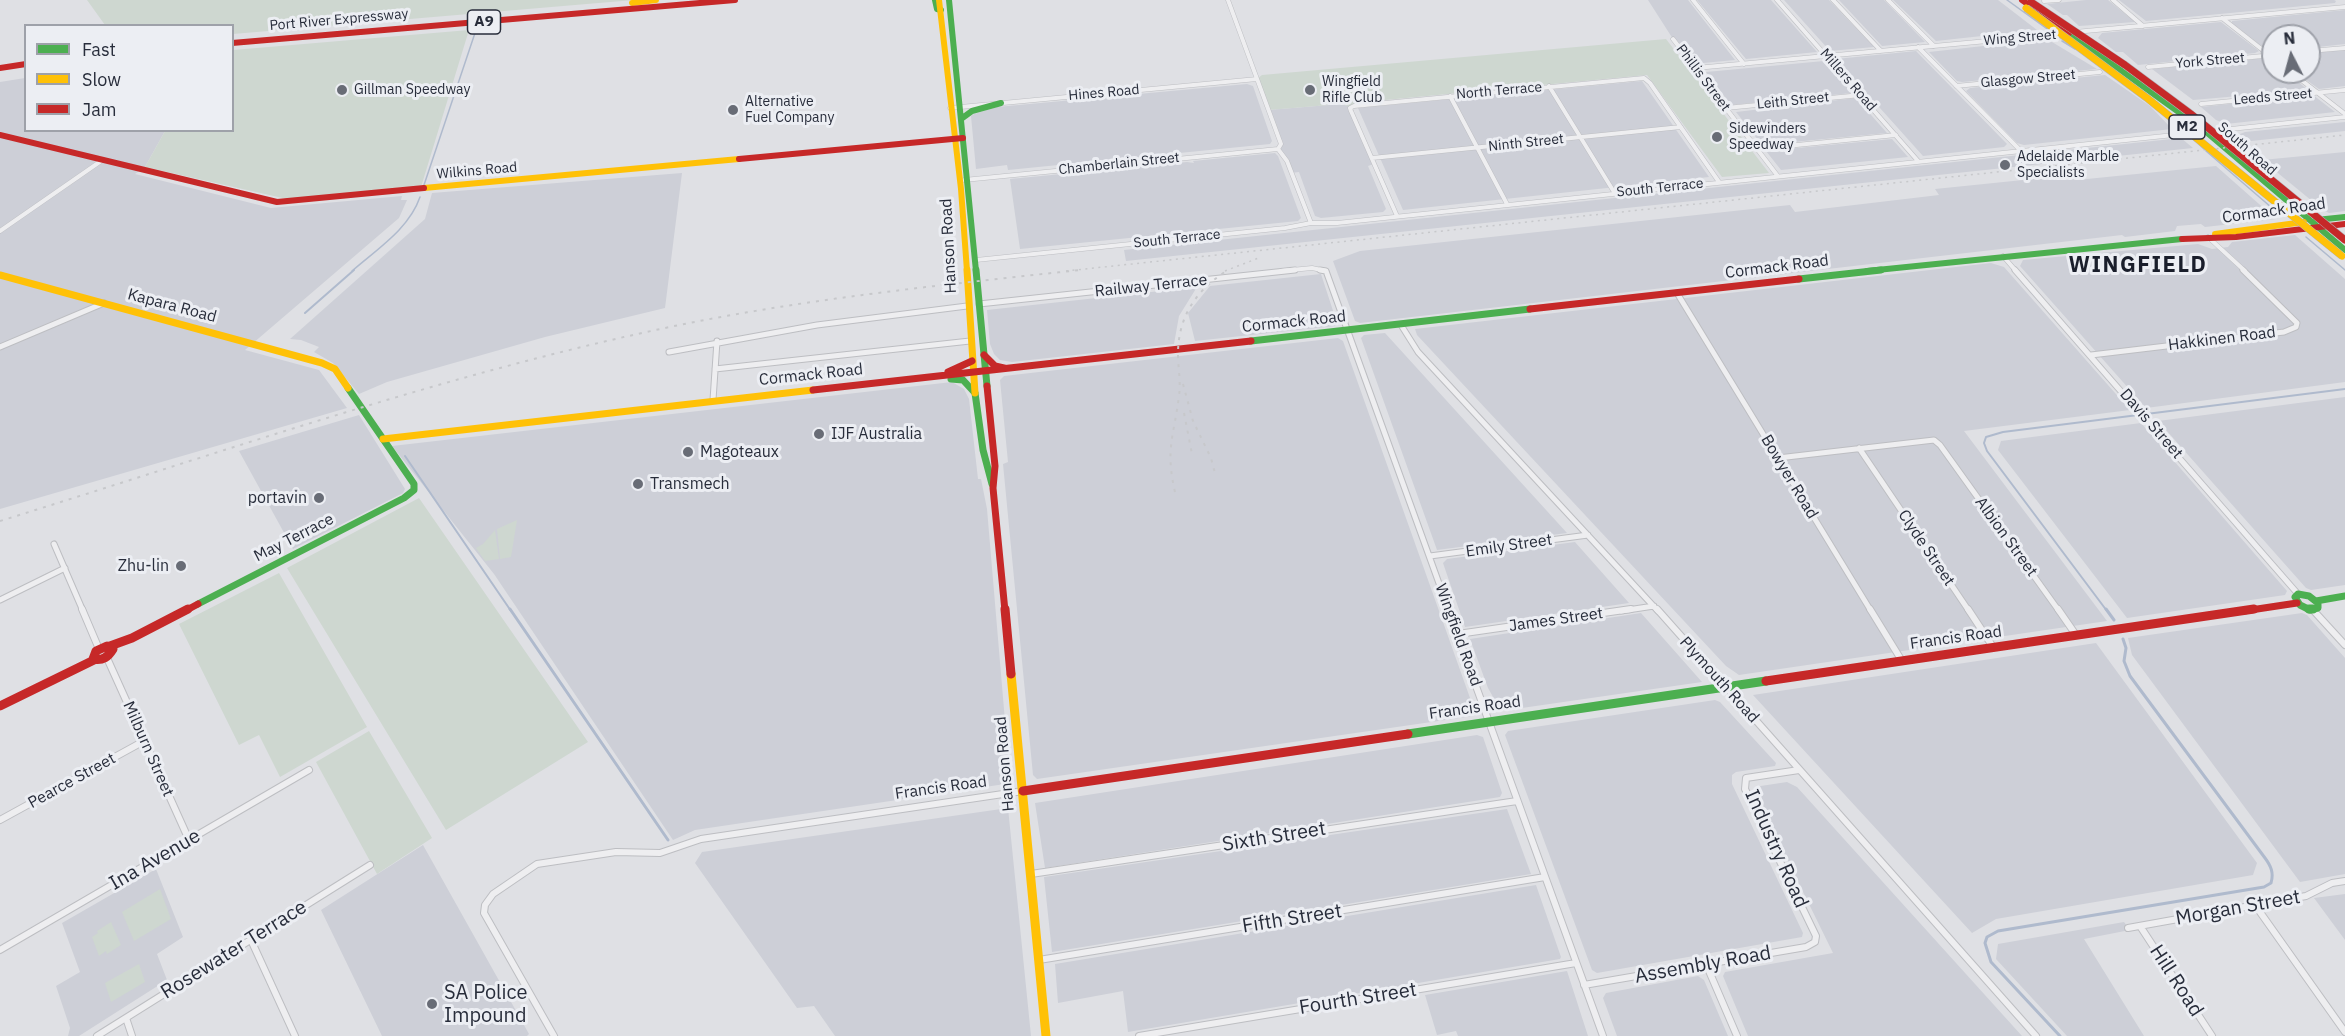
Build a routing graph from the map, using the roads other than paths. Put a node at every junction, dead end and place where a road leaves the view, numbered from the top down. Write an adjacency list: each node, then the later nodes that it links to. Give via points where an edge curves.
1 (656, 0): 18 (main road)
2 (685, 0): 18 (main road, Port River Expressway / A9)
3 (735, 0): 24 (main road, Port River Expressway / A9)
4 (949, 0): 49 (main road, Hanson Road)
5 (1228, 0): 39 (street)
6 (1693, 0): 33 (street)
7 (1777, 0): 31 (street, Millers Road)
8 (1833, 0): 30 (street)
9 (1888, 0): 25 (street)
10 (2014, 0): 85 (main road, M2, bridge, via 2187,127)
11 (2059, 0): 15 (street)
12 (2113, 0): 20 (street)
13 (2340, 0): 17 (street)
14 (2027, 1): 21 (main road, South Road); 80 (main road, M2, bridge, via 2191,114)
15 (2044, 1)
16 (938, 3): 49 (main road, Hanson Road)
17 (2345, 5): 19 (street, Wing Street)
18 (597, 8): 22 (main road, Port River Expressway / A9)
19 (2222, 18): 20 (street, Wing Street); 27 (street)
20 (2143, 26): 21 (street, Wing Street)
21 (2069, 33): 25 (street, Wing Street); 54 (main road, South Road)
22 (234, 38)
23 (1673, 39): 36 (street, Phillis Street)
24 (234, 43)
25 (1934, 46): 26 (street, Wing Street)
26 (1918, 47): 30 (street, Wing Street); 42 (street)
27 (2261, 48)
28 (2345, 48): 29 (street)
29 (2321, 50)
30 (1881, 51): 31 (street, Wing Street)
31 (1826, 56): 33 (street, Wing Street); 45 (street, Millers Road)
32 (2261, 57): 35 (street, York Street)
33 (1744, 64): 36 (street, Wing Street)
34 (24, 66): 37 (main road)
35 (2148, 67)
36 (1696, 68): 50 (street, Phillis Street)
37 (0, 70)
38 (2100, 72): 42 (street, Glasgow Street)
39 (1257, 79): 47 (street, Hines Road); 60 (street, via 1281,144)
40 (2306, 84): 44 (street)
41 (1549, 86): 46 (street, North Terrace); 53 (street, North Terrace, via 1641,78 1650,83); 57 (street)
42 (1956, 86): 62 (street)
43 (2345, 90): 44 (street, Leeds Street)
44 (2318, 93): 48 (street, Leeds Street); 51 (street)
45 (1861, 95): 50 (street, Leith Street); 56 (street, Millers Road)
46 (1450, 96): 59 (street); 63 (street, North Terrace, via 1351,107)
47 (1001, 103): 49 (street, Hines Road); 52 (main road, via 972,111)
48 (2201, 104)
49 (955, 107): 52 (main road, Hanson Road); 58 (main road, Hanson Road)
50 (1726, 108): 61 (street, Phillis Street)
51 (2345, 116): 54 (street, South Terrace)
52 (961, 119): 58 (main road, Hanson Road)
53 (1681, 127): 57 (street, Ninth Street); 68 (street)
54 (2205, 131): 62 (street, South Terrace); 71 (main road, South Road)
55 (0, 135): 64 (main road, Wilkins Road)
56 (1896, 135): 61 (street); 65 (street, Millers Road)
57 (1580, 137): 59 (street, Ninth Street); 69 (street)
58 (958, 139): 64 (main road, Wilkins Road, via 290,202 267,201); 67 (main road, Hanson Road)
59 (1477, 148): 63 (street, Ninth Street); 70 (street)
60 (1278, 149): 67 (street, Chamberlain Street); 74 (street, via 1287,160)
61 (1757, 149): 66 (street, Phillis Street)
62 (2020, 150): 65 (street, South Terrace)
63 (1372, 158): 72 (street)
64 (101, 160): 78 (street)
65 (1918, 161): 66 (street, South Terrace)
66 (1777, 175): 68 (street, South Terrace)
67 (964, 180): 83 (main road, Hanson Road); 86 (main road, Hanson Road)
68 (1719, 182): 69 (street, South Terrace)
69 (1614, 192): 70 (street, South Terrace)
70 (1507, 204): 72 (street, South Terrace)
71 (2296, 210): 75 (main road, South Road); 76 (main road, via 2292,218)
72 (1397, 216): 74 (street, South Terrace)
73 (2345, 217): 75 (main road, Cormack Road)
74 (1311, 223): 86 (street, South Terrace)
75 (2313, 224): 76 (main road, Cormack Road); 77 (main road, Cormack Road); 79 (main road, Cormack Road, via 2235,237); 81 (main road, South Road)
76 (2275, 225): 79 (main road, Cormack Road)
77 (2345, 225): 81 (main road)
78 (0, 231)
79 (2208, 237): 84 (main road, Cormack Road); 100 (street, Hakkinen Road, via 2289,313 2296,327 2284,332)
80 (2345, 240)
81 (2334, 241): 82 (main road, South Road)
82 (2345, 250)
83 (966, 252): 86 (main road); 92 (main road, Hanson Road)
84 (2003, 256): 89 (main road, Cormack Road); 100 (street, Davis Street)
85 (2345, 258)
86 (976, 260): 91 (main road, Hanson Road)
87 (1323, 269): 91 (street, Railway Terrace); 94 (street, Wingfield Road)
88 (0, 275): 90 (main road, Kapara Road)
89 (1677, 293): 93 (main road, Cormack Road); 112 (street, Bowyer Road)
90 (104, 303): 97 (street); 110 (main road, Kapara Road, via 335,369)
91 (979, 304): 99 (main road, Hanson Road)
92 (967, 306): 95 (street, via 837,320); 96 (main road, Hanson Road)
93 (1401, 325): 94 (main road, Cormack Road); 114 (street, Plymouth Road, via 1418,352)
94 (1348, 330): 103 (main road, Cormack Road); 116 (street, Wingfield Road)
95 (717, 341): 98 (street); 102 (street)
96 (970, 341): 101 (main road, Hanson Road); 102 (street)
97 (0, 347)
98 (669, 352)
99 (984, 355): 103 (main road, via 995,366); 104 (main road, Hanson Road)
100 (2091, 355): 119 (street, Davis Street)
101 (972, 361): 105 (main road, Hanson Road); 106 (main road)
102 (715, 369): 109 (street)
103 (1011, 369): 104 (main road, Cormack Road); 107 (main road, via 990,376)
104 (986, 372): 105 (main road, Cormack Road); 107 (main road, Hanson Road)
105 (973, 373): 106 (main road, Cormack Road); 108 (main road, Hanson Road)
106 (938, 376): 108 (main road, via 963,380); 109 (main road, Cormack Road)
107 (987, 386): 113 (main road, Hanson Road, via 995,466)
108 (976, 394): 113 (main road, Hanson Road, via 983,450)
109 (713, 400): 110 (main road, Cormack Road)
110 (383, 439): 127 (main road, May Terrace, via 414,484 410,494)
111 (1859, 448): 112 (street); 124 (street, Albion Street, via 1934,440 1940,445); 126 (street, Clyde Street)
112 (1778, 459): 129 (street, Bowyer Road)
113 (993, 488): 136 (main road, Hanson Road)
114 (1588, 535): 116 (street, Emily Street); 122 (street, Plymouth Road)
115 (54, 544): 117 (street)
116 (1430, 556): 123 (street, Wingfield Road)
117 (65, 568): 120 (street); 128 (street)
118 (2345, 596): 121 (main road)
119 (2298, 598): 121 (main road, via 2303,607); 124 (main road, Francis Road)
120 (0, 600)
121 (2315, 605): 125 (street)
122 (1654, 606): 123 (street, James Street); 130 (street, Plymouth Road)
123 (1458, 634): 132 (street, Wingfield Road)
124 (2076, 635): 126 (main road, Francis Road)
125 (2345, 645)
126 (1993, 647): 129 (main road, Francis Road)
127 (110, 652): 128 (main road); 133 (street, Milburn Street)
128 (95, 655): 131 (main road)
129 (1902, 661): 130 (main road, Francis Road)
130 (1725, 687): 132 (main road, Francis Road); 135 (street, Plymouth Road)
131 (0, 706)
132 (1489, 722): 136 (main road, Francis Road); 137 (street, Wingfield Road)
133 (144, 741): 138 (street, Pearce Street); 139 (street, Milburn Street)
134 (309, 770): 139 (street, Ina Avenue)
135 (1799, 770): 147 (street, Industry Road, via 1746,778 1745,789); 164 (street, Plymouth Road)
136 (1023, 791): 141 (main road, Hanson Road); 159 (street, Francis Road, via 701,839 660,853 615,852 537,864 488,899 484,913)
137 (1517, 801): 141 (street, Sixth Street); 142 (street, Wingfield Road)
138 (0, 820)
139 (189, 840): 149 (street, Ina Avenue)
140 (370, 865): 148 (street, Rosewater Terrace)
141 (1031, 874): 150 (main road, Hanson Road)
142 (1545, 878): 150 (street, Fifth Street); 151 (street, Wingfield Road)
143 (2345, 881): 144 (street, Morgan Street, via 2306,896)
144 (2255, 905): 145 (street, Morgan Street); 155 (street)
145 (2140, 926): 146 (street, Morgan Street); 165 (street, Hill Road)
146 (2128, 928)
147 (1816, 936): 152 (street, Assembly Road, via 1815,942 1806,947)
148 (251, 940): 154 (street, Rosewater Terrace); 158 (street)
149 (0, 950)
150 (1039, 960): 160 (main road, Hanson Road)
151 (1576, 963): 153 (street, Wingfield Road); 161 (street, Fourth Street)
152 (1706, 964): 153 (street, Assembly Road); 163 (street)
153 (1584, 985): 162 (street, Wingfield Road)
154 (126, 1018): 156 (street, Rosewater Terrace); 157 (street)
155 (2345, 1032)
156 (97, 1036)
157 (132, 1036)
158 (295, 1036)
159 (554, 1036)
160 (1046, 1036)
161 (1139, 1036)
162 (1603, 1036)
163 (1737, 1036)
164 (2036, 1036)
165 (2212, 1036)

